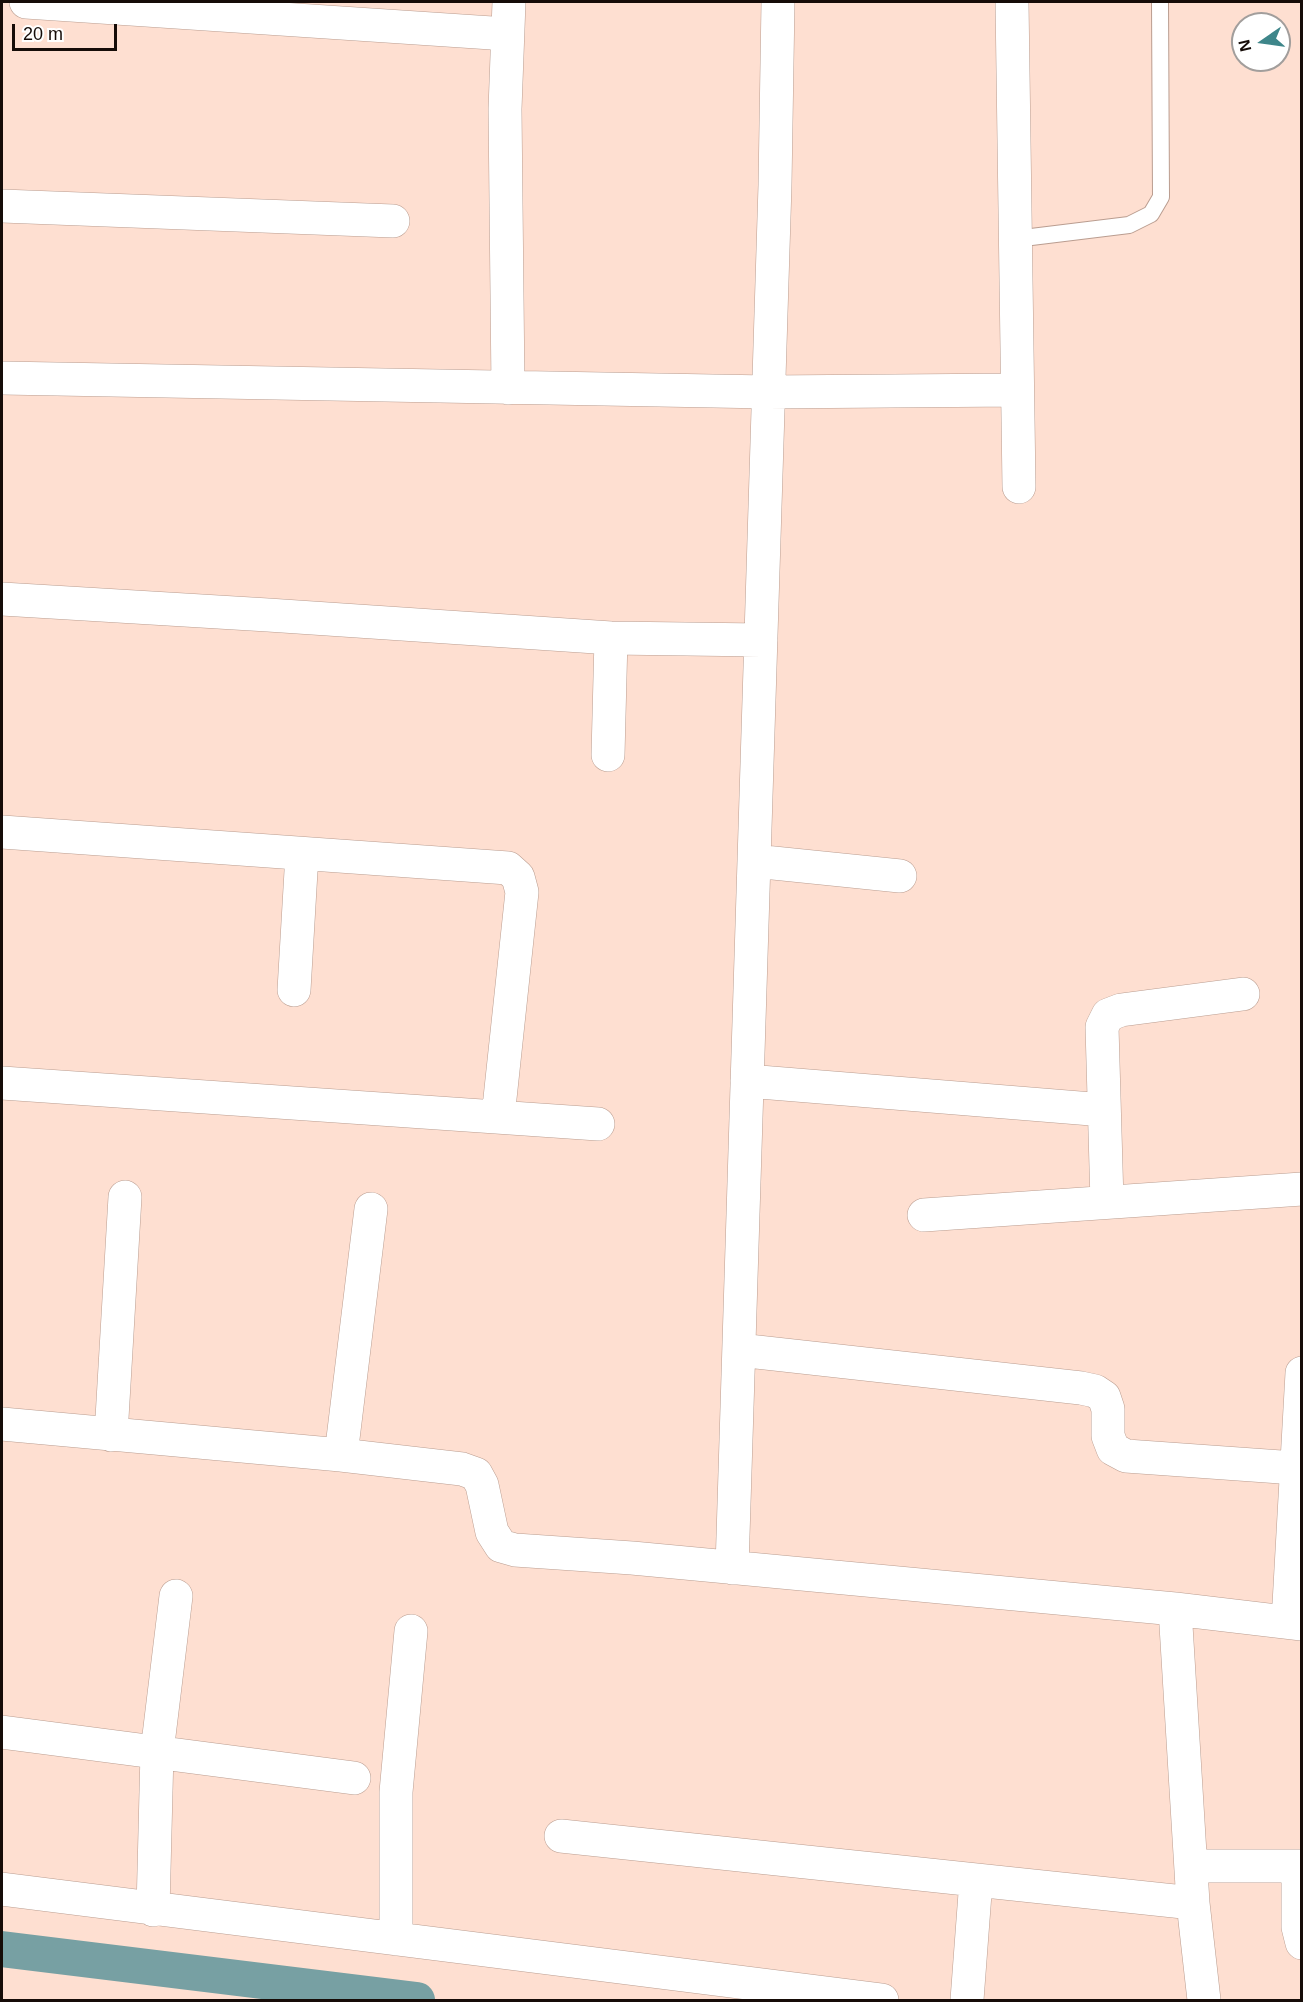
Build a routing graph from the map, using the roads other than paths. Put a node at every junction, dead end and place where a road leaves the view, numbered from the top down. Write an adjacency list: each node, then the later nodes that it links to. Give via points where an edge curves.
1 (26, 2): 6 (street)
2 (509, 2): 6 (street)
3 (778, 2): 13 (street)
4 (1012, 2): 9 (street)
5 (1160, 2): 9 (lane, via 1161,197 1151,214 1128,225)
6 (507, 34): 11 (street)
7 (2, 206): 8 (street)
8 (393, 221)
9 (1015, 239): 12 (street)
10 (2, 378): 11 (street)
11 (508, 388): 13 (street)
12 (1017, 390): 13 (street); 14 (street)
13 (768, 393): 17 (street)
14 (1019, 487)
15 (2, 599): 16 (street)
16 (611, 638): 17 (street); 18 (street)
17 (761, 640): 21 (street)
18 (608, 755)
19 (2, 832): 20 (street)
20 (303, 854): 23 (street); 28 (street, via 507,868 518,877 522,892)
21 (754, 861): 22 (street); 25 (street)
22 (900, 876)
23 (294, 990)
24 (1243, 994): 27 (street, via 1108,1015 1102,1027)
25 (747, 1081): 27 (street); 35 (street)
26 (2, 1083): 28 (street)
27 (1104, 1110): 32 (street)
28 (498, 1118): 29 (street)
29 (598, 1124)
30 (1302, 1189): 32 (street)
31 (125, 1197): 38 (street)
32 (1107, 1202): 34 (street)
33 (371, 1209): 39 (street)
34 (924, 1215)
35 (739, 1350): 40 (street, via 1081,1388 1104,1397 1108,1436 1113,1449 1126,1456); 41 (street)
36 (1302, 1373): 40 (street)
37 (2, 1424): 38 (street)
38 (111, 1435): 39 (street)
39 (341, 1455): 41 (street, via 462,1469 476,1474 492,1532 501,1546)
40 (1295, 1468): 44 (street)
41 (732, 1568): 43 (street)
42 (176, 1596): 47 (street)
43 (1175, 1609): 44 (street); 50 (street)
44 (1295, 1623)
45 (411, 1631): 56 (street, via 396,1792)
46 (2, 1732): 47 (street)
47 (157, 1752): 48 (street); 55 (street)
48 (354, 1778)
49 (561, 1836): 52 (street)
50 (1191, 1866): 51 (street); 54 (street)
51 (1300, 1866): 57 (street, via 1298,1927)
52 (976, 1880): 54 (street); 59 (street)
53 (2, 1889): 55 (street)
54 (1193, 1903): 60 (street)
55 (153, 1910): 56 (street)
56 (396, 1939): 58 (street)
57 (1302, 1943)
58 (882, 2001)
59 (968, 2001)
60 (1204, 2001)

